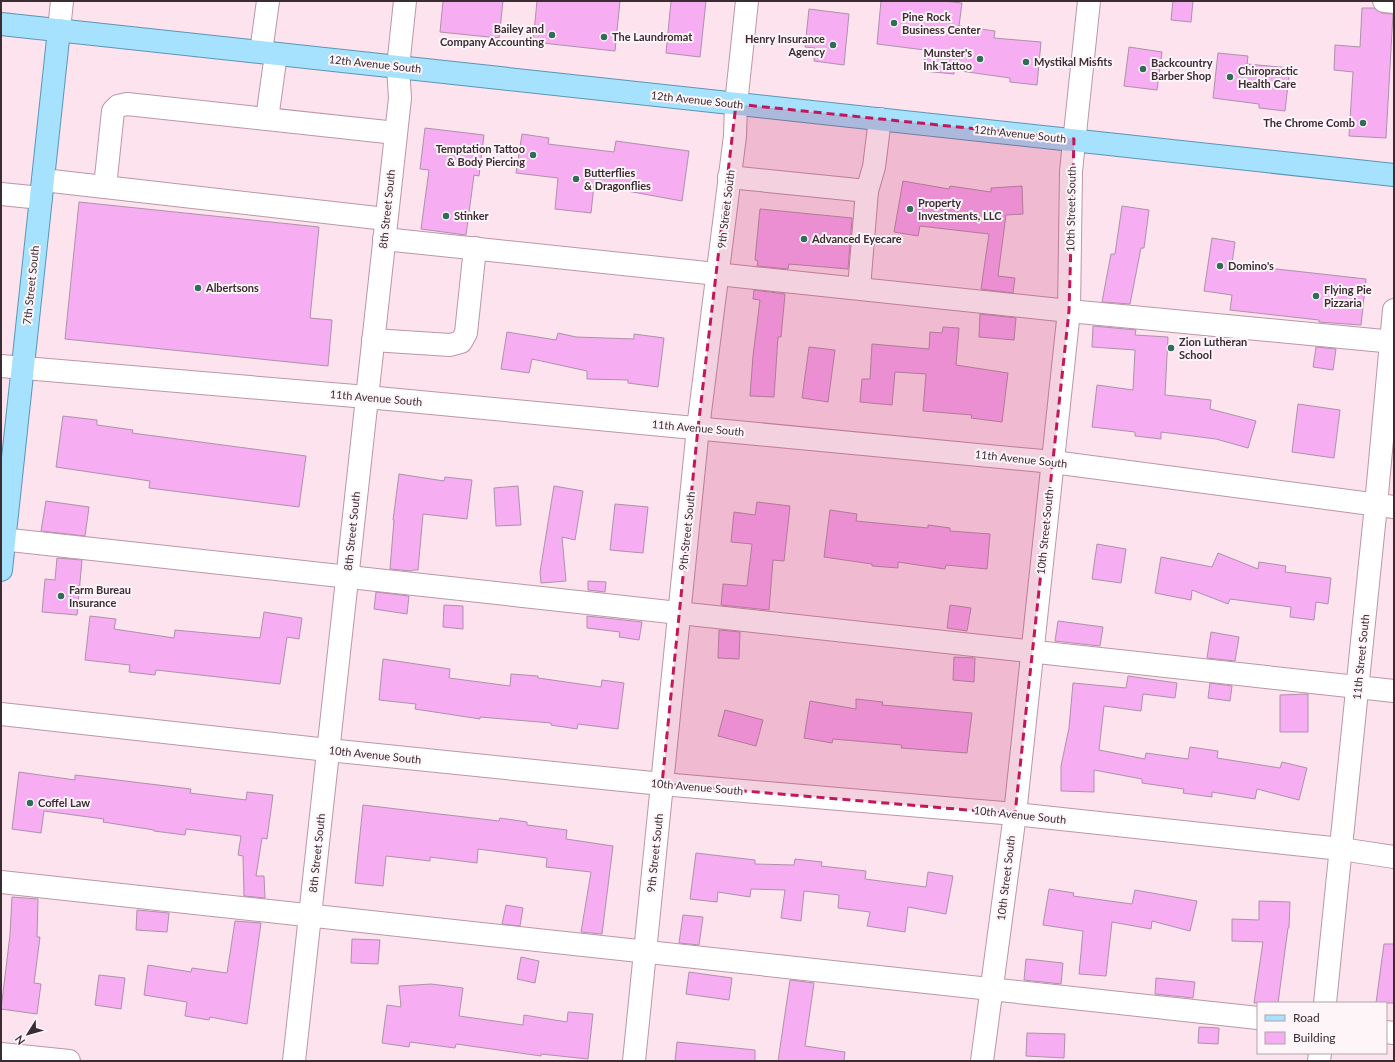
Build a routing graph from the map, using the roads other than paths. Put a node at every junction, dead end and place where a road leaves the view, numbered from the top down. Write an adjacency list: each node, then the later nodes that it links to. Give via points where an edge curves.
1 (62, 1): 9 (street, 7th Street South)
2 (268, 1): 10 (street)
3 (405, 1): 11 (street, 8th Street South)
4 (747, 1): 12 (street, 9th Street South)
5 (1089, 1): 16 (street, 10th Street South)
6 (1384, 1): 7 (street)
7 (1394, 2)
8 (1, 24): 9 (main road, 12th Avenue South)
9 (59, 30): 10 (main road, 12th Avenue South); 20 (main road, 7th Street South)
10 (268, 53): 11 (main road, 12th Avenue South); 13 (street)
11 (398, 67): 12 (main road, 12th Avenue South); 15 (street, 8th Street South, via 400,98)
12 (736, 104): 14 (main road, 12th Avenue South); 18 (street, 9th Street South)
13 (267, 119): 15 (street); 19 (street, via 127,104 118,106 113,111)
14 (880, 119): 16 (main road, 12th Avenue South); 21 (street, via 874,167)
15 (396, 133): 23 (street, 8th Street South)
16 (1074, 139): 17 (main road, 12th Avenue South); 28 (street, 10th Street South, via 1071,172)
17 (1394, 175)
18 (730, 177): 21 (street); 25 (street, 9th Street South)
19 (105, 187): 20 (street); 23 (street)
20 (42, 189): 22 (street); 32 (main road, 7th Street South)
21 (867, 191): 26 (street)
22 (1, 194)
23 (385, 229): 24 (street); 29 (street, 8th Street South)
24 (475, 248): 25 (street); 29 (street, via 466,333 461,342 450,345)
25 (718, 273): 26 (street); 34 (street, 9th Street South)
26 (859, 288): 28 (street)
27 (1394, 310): 30 (street, 11th Street South)
28 (1069, 311): 30 (street); 35 (street, 10th Street South)
29 (373, 340): 33 (street, 8th Street South)
30 (1393, 342): 36 (street, 11th Street South)
31 (1, 366): 32 (street, 11th Avenue South)
32 (22, 368): 33 (street, 11th Avenue South); 37 (main road, 7th Street South)
33 (367, 397): 34 (street, 11th Avenue South); 39 (street, 8th Street South)
34 (698, 428): 35 (street, 11th Avenue South); 40 (street, 9th Street South)
35 (1052, 462): 36 (street, 11th Avenue South); 41 (street, 10th Street South)
36 (1385, 506): 42 (street, 11th Street South)
37 (3, 539): 38 (main road, 7th Street South); 39 (street)
38 (1, 570)
39 (347, 577): 40 (street); 45 (street, 8th Street South)
40 (679, 613): 41 (street); 46 (street, 9th Street South)
41 (1032, 651): 42 (street); 47 (street, 10th Street South)
42 (1358, 687): 43 (street); 48 (street, 11th Street South)
43 (1394, 691)
44 (1, 714): 45 (street, 10th Avenue South)
45 (328, 750): 46 (street, 10th Avenue South); 51 (street, 8th Street South)
46 (662, 784): 47 (street, 10th Avenue South); 52 (street, 9th Street South)
47 (1015, 814): 48 (street, 10th Avenue South); 53 (street, 10th Street South)
48 (1341, 849): 49 (street, 10th Avenue South); 54 (street, 11th Street South)
49 (1394, 857)
50 (1, 882): 51 (street)
51 (310, 916): 52 (street); 58 (street, 8th Street South)
52 (645, 952): 53 (street); 59 (street, 9th Street South)
53 (992, 990): 55 (street); 60 (street, 10th Street South)
54 (1325, 1002)
55 (1257, 1018)
56 (1, 1054): 57 (street)
57 (70, 1061)
58 (294, 1061)
59 (634, 1061)
60 (982, 1061)

